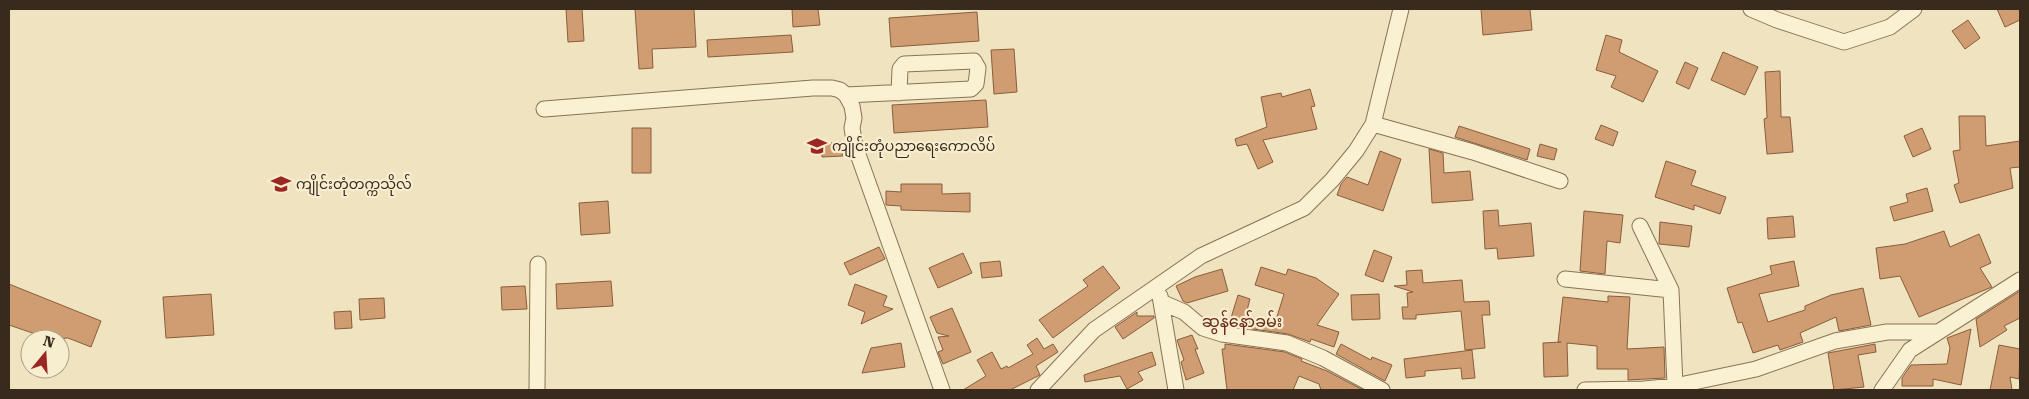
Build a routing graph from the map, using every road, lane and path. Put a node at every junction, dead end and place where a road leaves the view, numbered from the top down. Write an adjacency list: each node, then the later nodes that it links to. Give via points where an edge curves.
1 (1401, 9): 7 (street)
2 (1751, 9): 3 (street, via 1844,42 1890,27)
3 (1914, 9)
4 (899, 93): 4 (street, via 971,89 976,84 978,68 974,61 904,64 900,69); 5 (street)
5 (846, 95): 6 (street, via 832,88 813,88); 19 (street, via 852,106 855,146)
6 (544, 109)
7 (1374, 124): 8 (street); 13 (street, via 1332,180 1304,208 1201,256)
8 (1560, 181)
9 (1640, 226): 14 (street)
10 (538, 264): 18 (street)
11 (1565, 279): 14 (street)
12 (2020, 280): 16 (street)
13 (1158, 286): 15 (street); 20 (street, via 1094,330)
14 (1671, 290): 17 (street)
15 (1161, 302): 21 (street); 22 (street, via 1184,312 1203,328 1287,343 1323,358)
16 (1938, 332): 17 (street, via 1887,332 1835,341 1756,369); 25 (street, via 1910,350)
17 (1675, 386): 24 (street)
18 (538, 390)
19 (942, 390)
20 (1038, 390)
21 (1176, 390)
22 (1382, 390)
23 (1584, 390): 24 (street)
24 (1645, 390)
25 (1882, 390)

